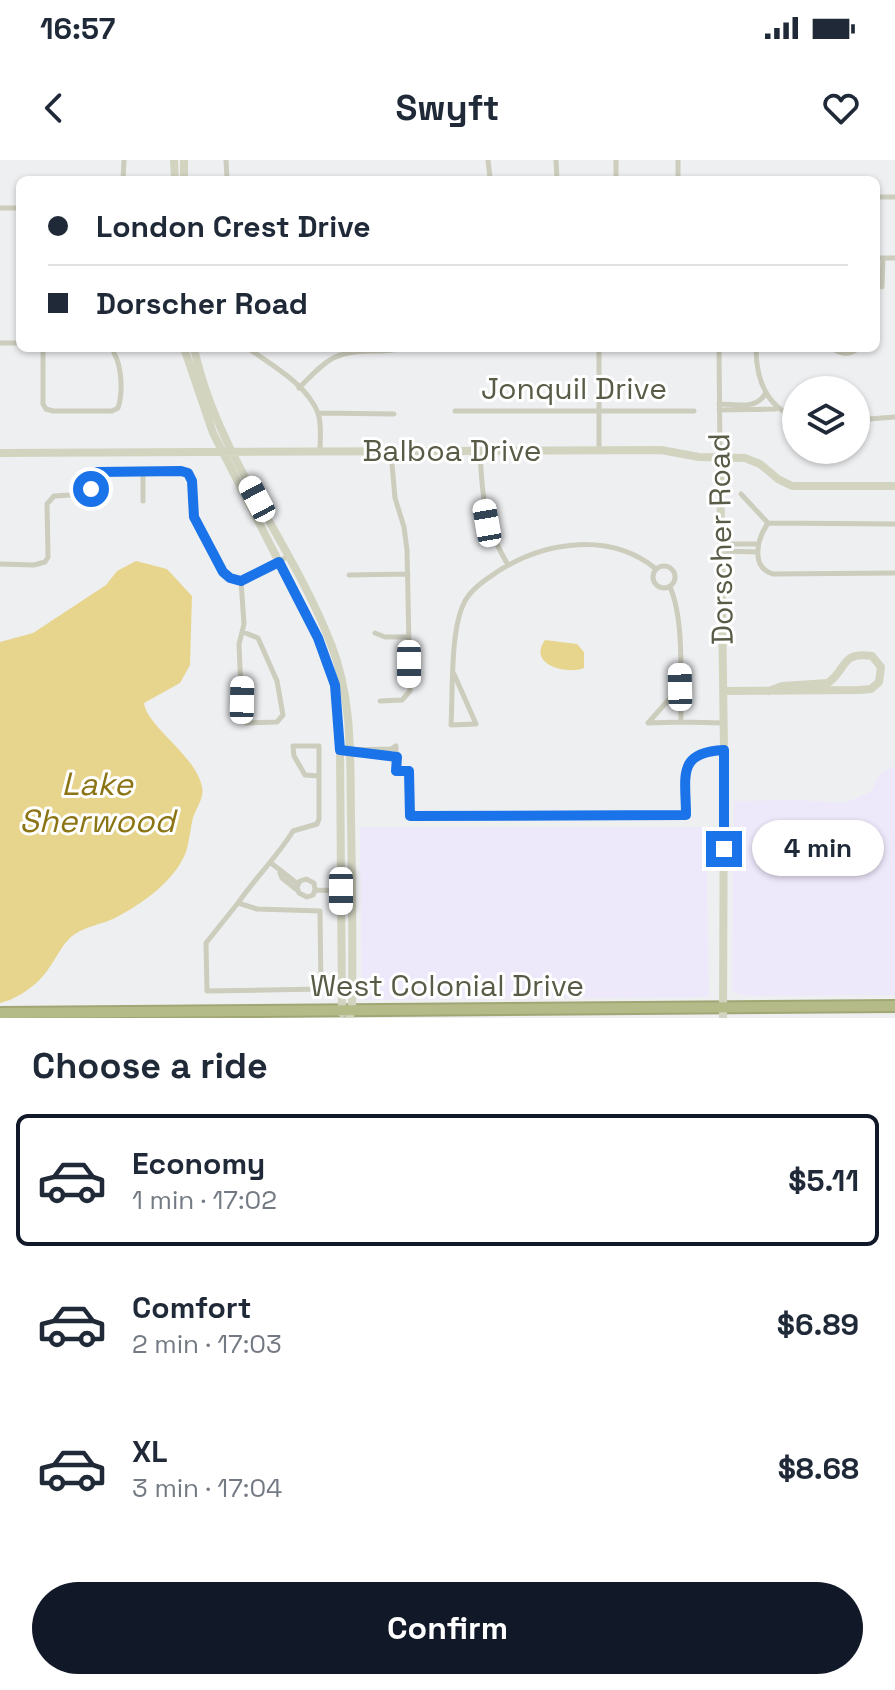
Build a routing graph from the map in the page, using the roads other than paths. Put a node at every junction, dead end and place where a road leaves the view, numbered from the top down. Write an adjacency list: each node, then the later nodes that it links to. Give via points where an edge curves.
1 (880, 268): 2 (street)
2 (882, 287)
3 (43, 352): 11 (street, via 43,404 53,411 118,408 119,361)
4 (185, 352): 27 (street)
5 (195, 352): 28 (street)
6 (256, 352): 12 (street)
7 (343, 352): 12 (street)
8 (599, 352): 17 (street)
9 (719, 352): 14 (street, Dorscher Road)
10 (757, 352): 13 (street)
11 (114, 353)
12 (299, 388): 20 (street)
13 (765, 394): 14 (street, via 753,405); 15 (street)
14 (719, 407): 15 (street); 31 (street, Dorscher Road)
15 (777, 409): 19 (street)
16 (455, 411): 17 (street, Jonquil Drive)
17 (600, 411): 18 (street, Jonquil Drive); 24 (street)
18 (694, 411)
19 (782, 411)
20 (318, 413): 21 (street); 29 (street)
21 (394, 414)
22 (895, 417): 23 (street)
23 (870, 419)
24 (599, 450): 26 (street, Balboa Drive); 31 (street, Balboa Drive)
25 (391, 451): 26 (street, Balboa Drive); 29 (street, Balboa Drive); 46 (street)
26 (480, 451): 43 (street, via 487,523)
27 (222, 452): 28 (street, Balboa Drive); 30 (street, Balboa Drive); 41 (street)
28 (232, 452): 29 (street, Balboa Drive); 41 (street)
29 (320, 452)
30 (0, 453)
31 (720, 457): 33 (street, Balboa Drive, via 753,461 792,486); 39 (street, Dorscher Road)
32 (143, 471): 35 (street); 42 (street, via 97,472 91,489 54,496 47,504 45,562); 48 (street, via 188,473 194,517 223,572)
33 (895, 486)
34 (741, 494): 36 (street)
35 (143, 501)
36 (768, 523): 37 (street); 38 (street)
37 (895, 524)
38 (758, 544): 39 (street); 40 (street)
39 (722, 548): 40 (street); 55 (street, Dorscher Road)
40 (758, 552): 45 (street, via 760,565 773,574)
41 (283, 559): 48 (street); 60 (street, via 335,685)
42 (0, 564)
43 (508, 565): 44 (street, via 548,548 596,545 624,550); 53 (street, via 464,602 457,619)
44 (656, 569): 49 (street, via 655,584); 49 (street, via 673,569 676,578)
45 (895, 573)
46 (408, 574): 47 (street); 52 (street)
47 (349, 575)
48 (241, 581): 50 (street)
49 (670, 587): 54 (street, via 678,605)
50 (243, 632): 50 (street, via 242,716 246,723 277,722 283,715 277,681 258,638)
51 (375, 633): 52 (street)
52 (409, 637): 57 (street, via 410,691 402,700)
53 (454, 674): 53 (street, via 451,725 476,724 471,712)
54 (680, 687): 58 (street); 58 (street, via 648,723)
55 (724, 691): 56 (street); 59 (street, Dorscher Road)
56 (769, 691): 56 (street, via 868,690 879,682 881,667 872,656 854,655 828,683)
57 (380, 701)
58 (681, 722): 59 (street)
59 (724, 723): 61 (street, Dorscher Road)
60 (349, 750): 62 (street); 62 (street, via 396,746); 67 (street); 68 (street)
61 (724, 750): 62 (street, via 703,751 686,766 686,815 410,816 409,771 398,771); 72 (street, Dorscher Road)
62 (397, 757)
63 (319, 776): 63 (street, via 305,775 293,746 319,746); 64 (street, via 317,824 293,831)
64 (271, 863): 65 (street); 69 (street)
65 (298, 887): 66 (street, via 301,896); 66 (street, via 309,879)
66 (315, 890): 67 (street)
67 (341, 891): 68 (street); 74 (street)
68 (353, 891): 74 (street)
69 (238, 903): 69 (street, via 206,943 207,991 321,989 320,911 257,909)
70 (895, 1006): 72 (highway, West Colonial Drive)
71 (193, 1012): 74 (highway, West Colonial Drive); 76 (highway, West Colonial Drive); 77 (highway)
72 (723, 1012): 75 (highway, West Colonial Drive, via 554,1009)
73 (0, 1013): 76 (highway, West Colonial Drive)
74 (347, 1014): 75 (highway, West Colonial Drive)
75 (516, 1014): 78 (highway)
76 (29, 1016)
77 (175, 1018)
78 (501, 1018)

